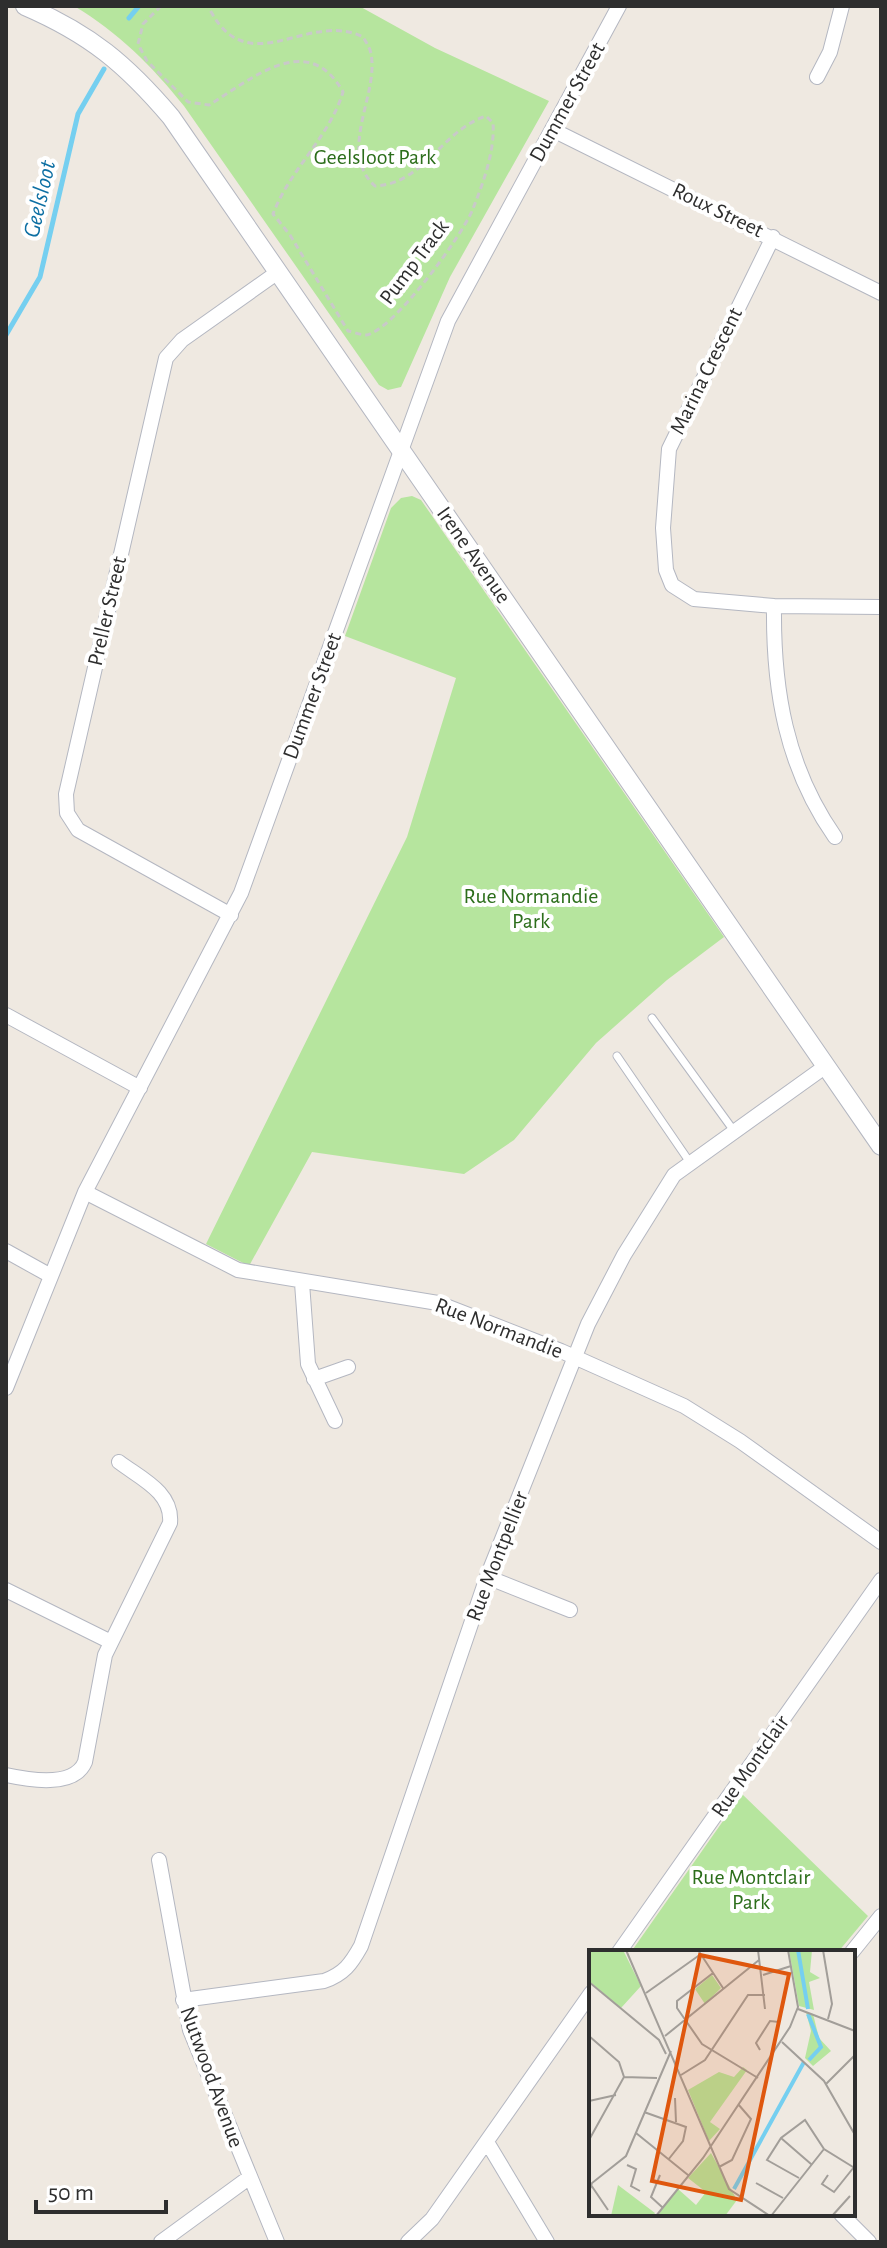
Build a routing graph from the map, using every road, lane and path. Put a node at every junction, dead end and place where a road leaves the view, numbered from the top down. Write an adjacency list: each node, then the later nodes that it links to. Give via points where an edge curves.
1 (25, 6): 9 (street, Irene Avenue, via 82,33 140,80)
2 (161, 6): 3 (path, Pump Track, via 143,24 138,44 147,61 188,102 209,105 273,66 292,61 332,72 343,92 335,117 273,214 348,331 365,335 383,328 409,302 471,214 494,141 493,123 486,116 471,121 410,176 375,186 362,175 358,158 371,55 363,37 347,29 250,44 232,38)
3 (208, 6)
4 (619, 6): 7 (street, Dummer Street)
5 (842, 6): 6 (street)
6 (817, 77)
7 (553, 130): 8 (street, Roux Street); 11 (street, Dummer Street, via 448,321)
8 (773, 237): 10 (street, Roux Street); 12 (street, Marina Crescent, via 669,449 663,541 666,570 683,595)
9 (278, 272): 11 (street, Irene Avenue); 15 (street, Preller Street, via 182,340 166,358 66,794 67,813 78,830)
10 (881, 293)
11 (402, 450): 15 (street, Dummer Street); 19 (street, Irene Avenue)
12 (774, 606): 13 (street, Marina Crescent); 14 (street, via 773,664 782,718 811,803)
13 (881, 607)
14 (835, 837)
15 (231, 915): 20 (street, Dummer Street)
16 (6, 1015): 20 (street)
17 (652, 1018): 21 (lane)
18 (617, 1056): 23 (lane)
19 (826, 1066): 21 (street, Rue Montpellier); 22 (street, Irene Avenue)
20 (140, 1088): 24 (street, Dummer Street)
21 (734, 1131): 23 (street, Rue Montpellier)
22 (881, 1146)
23 (689, 1161): 28 (street, Rue Montpellier, via 663,1189 624,1255)
24 (85, 1192): 26 (street, Dummer Street); 27 (street, Rue Normandie, via 238,1270)
25 (6, 1251): 26 (street)
26 (51, 1276): 31 (street, Dummer Street)
27 (302, 1283): 28 (street, Rue Normandie, via 438,1303); 30 (street, via 305,1347)
28 (574, 1358): 34 (street, Rue Normandie, via 694,1412); 35 (street, Rue Montpellier)
29 (348, 1367): 30 (street)
30 (314, 1379): 32 (street)
31 (7, 1380)
32 (335, 1421)
33 (119, 1462): 41 (street, via 165,1497 171,1513)
34 (881, 1542)
35 (487, 1577): 40 (street); 48 (street, Rue Montpellier, via 352,1963 324,1981)
36 (881, 1580): 45 (street, Rue Montclair)
37 (6, 1590): 39 (street)
38 (6, 1605): 39 (street)
39 (34, 1606): 41 (street)
40 (570, 1610)
41 (111, 1642): 42 (street, via 100,1671 82,1769 63,1779)
42 (6, 1775)
43 (159, 1860): 48 (street, Nutwood Avenue)
44 (881, 1916): 46 (street)
45 (620, 1950)
46 (854, 1950)
47 (589, 1996): 49 (street)
48 (183, 2000): 50 (street, Nutwood Avenue, via 190,2030)
49 (487, 2142): 54 (street, via 432,2219); 55 (street)
50 (250, 2177): 52 (street); 53 (street, Nutwood Avenue)
51 (843, 2216): 56 (street)
52 (161, 2242)
53 (277, 2242)
54 (408, 2242)
55 (547, 2242)
56 (869, 2242)

